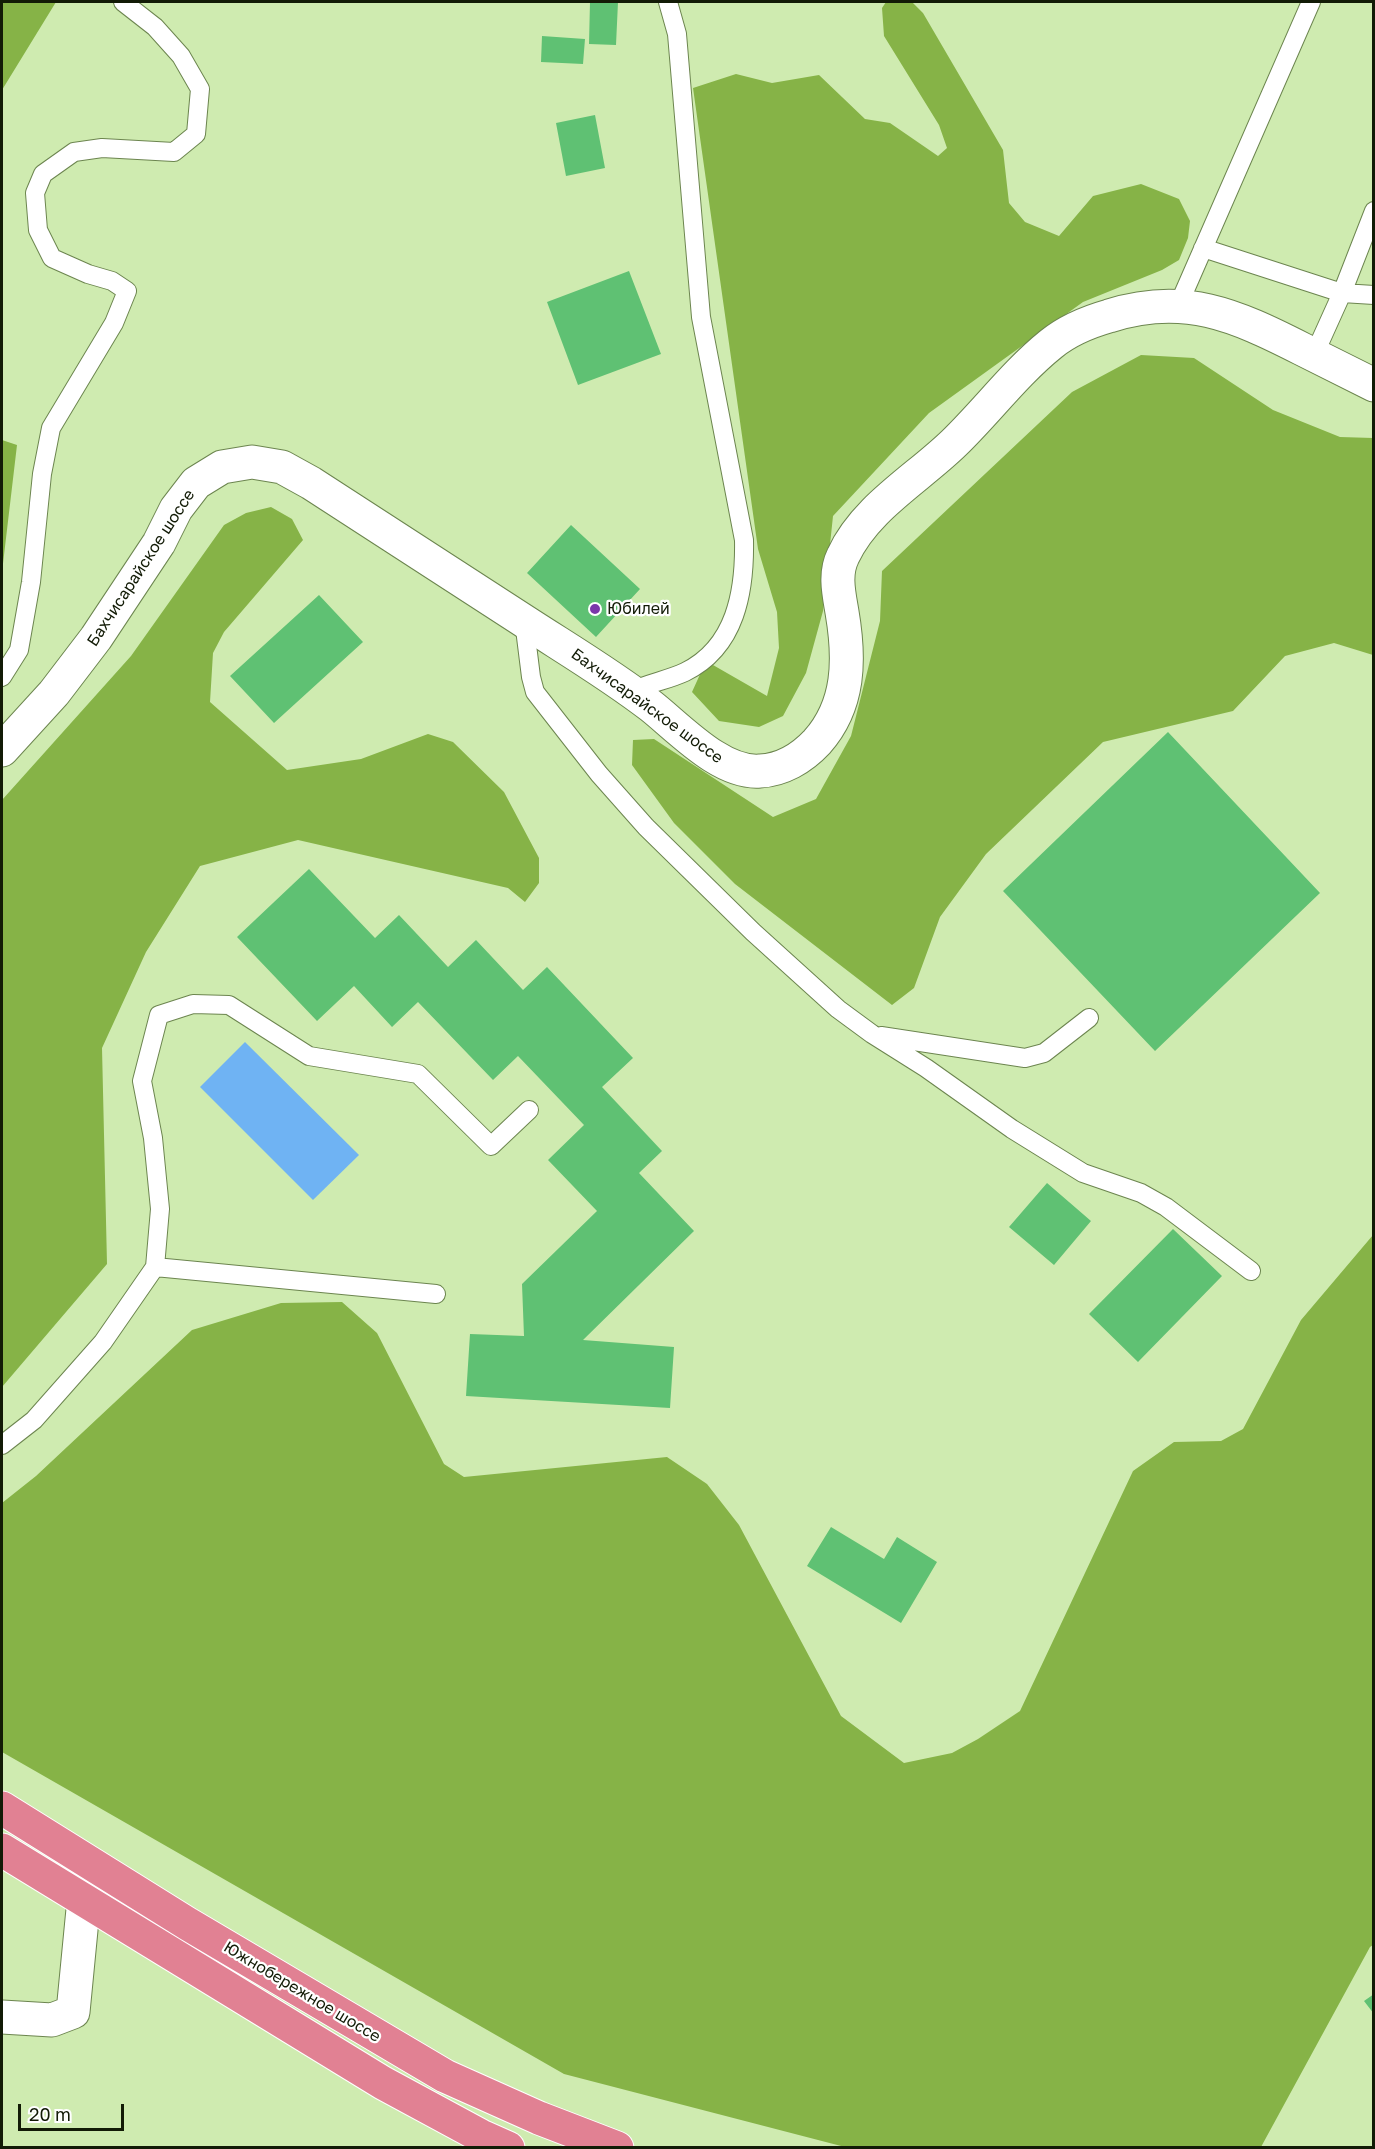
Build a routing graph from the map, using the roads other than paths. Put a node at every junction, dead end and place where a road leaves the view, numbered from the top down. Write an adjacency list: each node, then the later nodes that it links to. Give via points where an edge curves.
1 (123, 2): 12 (lane, via 155,27 181,56 200,89 196,134 174,152 102,148 74,152 43,174 35,193 38,230 52,258 112,281 127,291 114,323 51,429 19,650)
2 (668, 2): 13 (lane, via 677,34 701,318 744,540 744,569 741,595 721,644 684,673)
3 (1311, 2): 5 (lane)
4 (1374, 211): 6 (lane)
5 (1203, 248): 6 (lane); 8 (lane)
6 (1342, 293): 7 (lane); 9 (lane)
7 (1374, 296)
8 (1178, 306): 9 (main road, Бахчисарайское шоссе, via 1221,313 1254,325); 13 (main road, Бахчисарайское шоссе, via 1133,308 1076,328 1051,344 951,446 866,522 841,559 837,584 847,657 842,697 831,724 797,759 777,769 758,772 735,768 713,756)
9 (1314, 356): 10 (main road, Бахчисарайское шоссе)
10 (1374, 385)
11 (524, 621): 13 (main road, Бахчисарайское шоссе); 14 (main road, Бахчисарайское шоссе, via 282,467 252,462 222,467 196,483 96,638 54,693); 16 (lane, via 535,692 599,774 646,827 753,932 838,1009)
12 (2, 677)
13 (632, 692)
14 (2, 750)
15 (1089, 1018): 16 (lane, via 1044,1053 1024,1058)
16 (872, 1034): 19 (lane, via 1083,1173 1141,1193 1166,1207)
17 (529, 1110): 18 (lane, via 492,1146 418,1074 309,1056 229,1005 193,1004 159,1015 141,1081 153,1138 160,1209)
18 (156, 1267): 20 (lane); 21 (lane, via 104,1341 34,1420)
19 (1251, 1271)
20 (436, 1294)
21 (2, 1445)
22 (2, 1808): 27 (highway, Южнобережное шоссе, via 445,2076)
23 (2, 1850): 24 (highway, Южнобережное шоссе)
24 (84, 1899): 25 (main road, via 73,2012 52,2020); 26 (highway, Южнобережное шоссе, via 383,2083)
25 (2, 2017)
26 (508, 2148)
27 (617, 2148)

